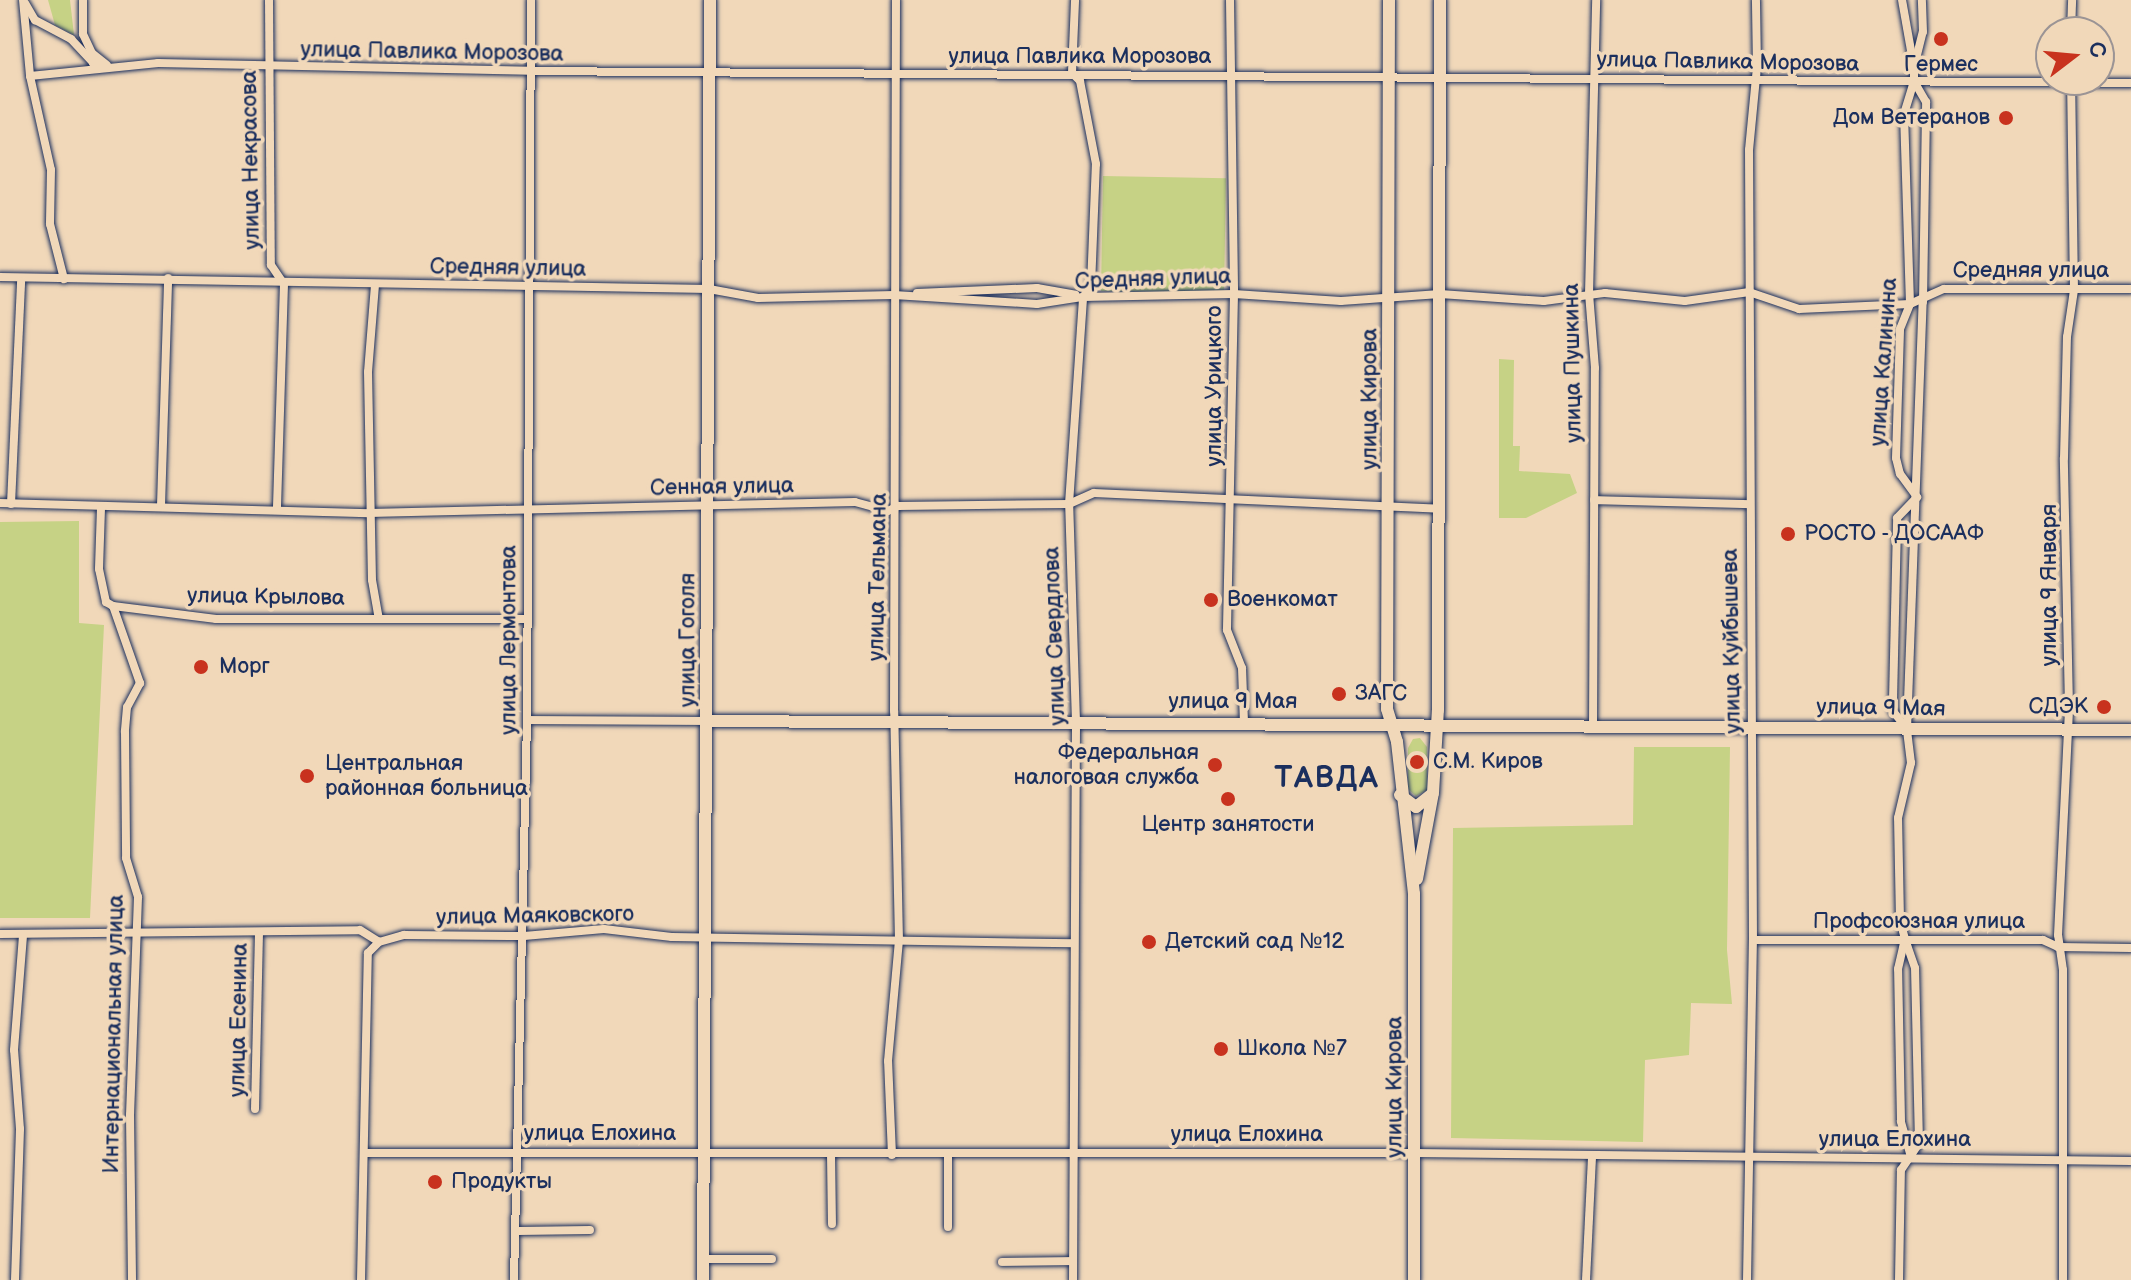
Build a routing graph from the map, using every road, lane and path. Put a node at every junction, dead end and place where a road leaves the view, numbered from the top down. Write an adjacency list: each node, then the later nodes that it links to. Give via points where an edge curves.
1 (23, 0): 16 (street, via 35,20 71,39 93,63); 22 (street)
2 (83, 0): 16 (street, via 83,34 92,53)
3 (269, 0): 17 (street, улица Некрасова)
4 (531, 0): 18 (street, улица Лермонтова)
5 (710, 0): 19 (street, улица Гоголя)
6 (896, 0): 21 (street, улица Тельмана)
7 (1075, 0): 20 (street, улица Свердлова)
8 (1230, 0): 23 (street, улица Урицкого)
9 (1389, 0): 25 (street, улица Кирова)
10 (1440, 0): 24 (street, улица Кирова)
11 (1596, 0): 26 (street, улица Пушкина)
12 (1756, 0): 29 (street, улица Куйбышева)
13 (1902, 0): 15 (street, улица Калинина)
14 (1922, 0): 15 (street, улица Калинина, via 1923,32)
15 (1914, 67): 27 (street, улица Калинина)
16 (110, 68): 17 (street, улица Павлика Морозова, via 158,63); 22 (street, улица Павлика Морозова)
17 (268, 68): 18 (street, улица Павлика Морозова); 35 (street, улица Некрасова, via 271,265)
18 (530, 71): 19 (street, улица Павлика Морозова); 37 (street, улица Лермонтова)
19 (709, 71): 21 (street, улица Павлика Морозова); 38 (street, улица Гоголя)
20 (1072, 73): 21 (street, улица Павлика Морозова); 23 (street, улица Павлика Морозова); 47 (street, улица Свердлова, via 1080,81 1096,164 1091,286)
21 (896, 75): 45 (street, улица Тельмана)
22 (30, 76): 33 (street, via 51,170 50,224)
23 (1227, 76): 25 (street, улица Павлика Морозова); 42 (street, улица Урицкого)
24 (1440, 76): 25 (street, улица Павлика Морозова); 26 (street, улица Павлика Морозова); 43 (street, улица Кирова)
25 (1390, 77): 46 (street, улица Кирова)
26 (1597, 78): 29 (street, улица Павлика Морозова); 44 (street, улица Пушкина)
27 (1914, 81): 28 (street, улица Павлика Морозова); 29 (street, улица Павлика Морозова); 48 (street, улица Калинина, via 1926,102); 49 (street, улица Калинина, via 1904,114)
28 (2035, 81)
29 (1756, 82): 41 (street, улица Куйбышева, via 1749,150)
30 (2071, 96): 40 (street, улица 9 Января)
31 (0, 277): 34 (street, Средняя улица)
32 (168, 278): 33 (street, Средняя улица); 35 (street, Средняя улица); 57 (street)
33 (64, 279): 34 (street, Средняя улица)
34 (21, 281): 54 (street)
35 (284, 284): 36 (street, Средняя улица); 63 (street, улица Некрасова)
36 (375, 285): 37 (street, Средняя улица); 65 (street, улица Крылова, via 368,372)
37 (530, 286): 38 (street, Средняя улица); 58 (street, улица Лермонтова)
38 (709, 289): 45 (street, Средняя улица, via 758,298); 59 (street, улица Гоголя)
39 (2131, 289): 40 (street, Средняя улица)
40 (2074, 290): 48 (street, Средняя улица, via 1944,289); 79 (street, улица 9 Января, via 2067,337 2064,458)
41 (1749, 292): 44 (street, Средняя улица, via 1685,301); 49 (street, Средняя улица, via 1799,309); 56 (street, улица Куйбышева)
42 (1234, 294): 46 (street, Средняя улица, via 1341,301); 47 (street, Средняя улица); 51 (street, улица Урицкого)
43 (1440, 294): 44 (street, Средняя улица, via 1544,301); 46 (street, Средняя улица); 64 (street, улица Кирова)
44 (1589, 294): 52 (street, улица Пушкина, via 1595,368)
45 (894, 295): 47 (street, Средняя улица, via 1037,304); 47 (street, via 1037,288); 60 (street, улица Тельмана)
46 (1390, 296): 61 (street, улица Кирова)
47 (1083, 297): 55 (street, улица Свердлова)
48 (1923, 302): 49 (street, Средняя улица); 50 (street, улица Калинина)
49 (1910, 304): 50 (street, улица Калинина, via 1900,329 1896,458)
50 (1917, 497): 78 (street, улица Калинина); 78 (street, улица Калинина, via 1897,518 1893,711)
51 (1232, 498): 55 (street, Сенная улица, via 1094,493); 61 (street, Сенная улица); 73 (street, улица Урицкого, via 1227,630 1242,668)
52 (1594, 500): 56 (street); 76 (street, улица Пушкина)
53 (0, 503): 54 (street, Сенная улица)
54 (11, 504): 62 (street, Сенная улица)
55 (1069, 504): 60 (street, Сенная улица); 72 (street, улица Свердлова)
56 (1748, 504): 77 (street, улица Куйбышева)
57 (161, 506): 62 (street, Сенная улица); 63 (street, Сенная улица)
58 (528, 506): 59 (street, Сенная улица); 65 (street, Сенная улица); 68 (street, улица Лермонтова)
59 (707, 506): 60 (street, Сенная улица, via 855,502 888,511); 70 (street, улица Гоголя)
60 (898, 506): 71 (street, улица Тельмана)
61 (1390, 506): 64 (street, Сенная улица); 74 (street, улица Кирова)
62 (101, 508): 66 (street, via 99,569 106,602)
63 (277, 508): 65 (street, Сенная улица)
64 (1440, 509): 75 (street, улица Кирова)
65 (369, 513): 67 (street, улица Крылова)
66 (113, 606): 67 (street, улица Крылова, via 216,619); 85 (street, Интернациональная улица, via 140,683 127,707 125,732 126,858 138,897)
67 (378, 615): 68 (street, улица Крылова)
68 (528, 619): 69 (street, улица Лермонтова)
69 (527, 720): 70 (street, улица 9 Мая); 88 (street, улица Лермонтова)
70 (708, 721): 71 (street, улица 9 Мая); 89 (street, улица Гоголя)
71 (895, 721): 72 (street, улица 9 Мая); 92 (street, улица Тельмана)
72 (1076, 722): 73 (street, улица 9 Мая); 94 (street, улица Свердлова)
73 (1244, 722): 74 (street, улица 9 Мая)
74 (1387, 723): 75 (street, улица 9 Мая); 82 (street, улица Кирова, via 1397,742)
75 (1437, 724): 76 (street, улица 9 Мая); 81 (street, улица Кирова)
76 (1593, 726): 77 (street, улица 9 Мая)
77 (1751, 727): 78 (street, улица 9 Мая); 91 (street, улица Куйбышева)
78 (1907, 729): 79 (street, улица 9 Мая); 90 (street, улица Калинина, via 1911,763 1898,818)
79 (2068, 729): 80 (street, улица 9 Мая); 95 (street, улица 9 Января)
80 (2131, 730)
81 (1433, 793): 82 (street, via 1420,807); 83 (street, улица Кирова)
82 (1400, 795): 83 (street, улица Кирова)
83 (1414, 894): 102 (street, улица Кирова)
84 (259, 932): 85 (street, улица Маяковского); 93 (street, улица Маяковского, via 360,930); 97 (street, улица Есенина)
85 (137, 933): 87 (street, улица Маяковского); 120 (street, Интернациональная улица, via 130,1115)
86 (0, 934): 87 (street, улица Маяковского)
87 (23, 935): 119 (street, via 14,1050 20,1129)
88 (524, 936): 89 (street, улица Маяковского, via 604,929); 93 (street, улица Маяковского, via 404,935); 98 (street, улица Лермонтова)
89 (705, 937): 92 (street, улица Маяковского); 101 (street, улица Гоголя)
90 (1905, 939): 91 (street, Профсоюзная улица); 95 (street, Профсоюзная улица, via 2043,940); 107 (street, улица Калинина, via 1898,969 1901,1121); 107 (street, улица Калинина, via 1915,968 1919,1143)
91 (1753, 940): 108 (street, улица Куйбышева)
92 (899, 941): 94 (street, улица Маяковского); 104 (street, улица Тельмана, via 888,1061)
93 (379, 942): 100 (street, via 368,953)
94 (1074, 943): 99 (street, улица Свердлова)
95 (2058, 947): 96 (street, Профсоюзная улица); 109 (street, улица 9 Января)
96 (2131, 948)
97 (255, 1109)
98 (521, 1151): 100 (street, улица Елохина); 101 (street, улица Елохина); 114 (street, улица Лермонтова)
99 (1077, 1152): 102 (street, улица Елохина); 105 (street, улица Елохина); 117 (street, улица Свердлова)
100 (364, 1153): 121 (street)
101 (704, 1153): 103 (street, улица Елохина); 115 (street, улица Гоголя)
102 (1415, 1153): 106 (street, улица Елохина); 125 (street, улица Кирова)
103 (831, 1154): 104 (street, улица Елохина); 111 (street)
104 (892, 1155): 105 (street, улица Елохина)
105 (948, 1155): 112 (street)
106 (1592, 1156): 108 (street, улица Елохина); 126 (street)
107 (1911, 1157): 108 (street, улица Елохина); 109 (street, улица Елохина); 128 (street, улица Калинина, via 1901,1170)
108 (1747, 1158): 127 (street, улица Куйбышева, via 1752,1167)
109 (2065, 1161): 110 (street, улица Елохина); 129 (street, улица 9 Января)
110 (2131, 1161)
111 (832, 1224)
112 (948, 1227)
113 (590, 1230): 114 (street)
114 (518, 1231): 122 (street, улица Лермонтова)
115 (703, 1259): 116 (street); 123 (street, улица Гоголя)
116 (772, 1259)
117 (1073, 1261): 118 (street); 124 (street, улица Свердлова)
118 (1002, 1262)
119 (15, 1280)
120 (132, 1280)
121 (361, 1280)
122 (514, 1280)
123 (703, 1280)
124 (1073, 1280)
125 (1414, 1280)
126 (1586, 1280)
127 (1747, 1280)
128 (1899, 1280)
129 (2063, 1280)

